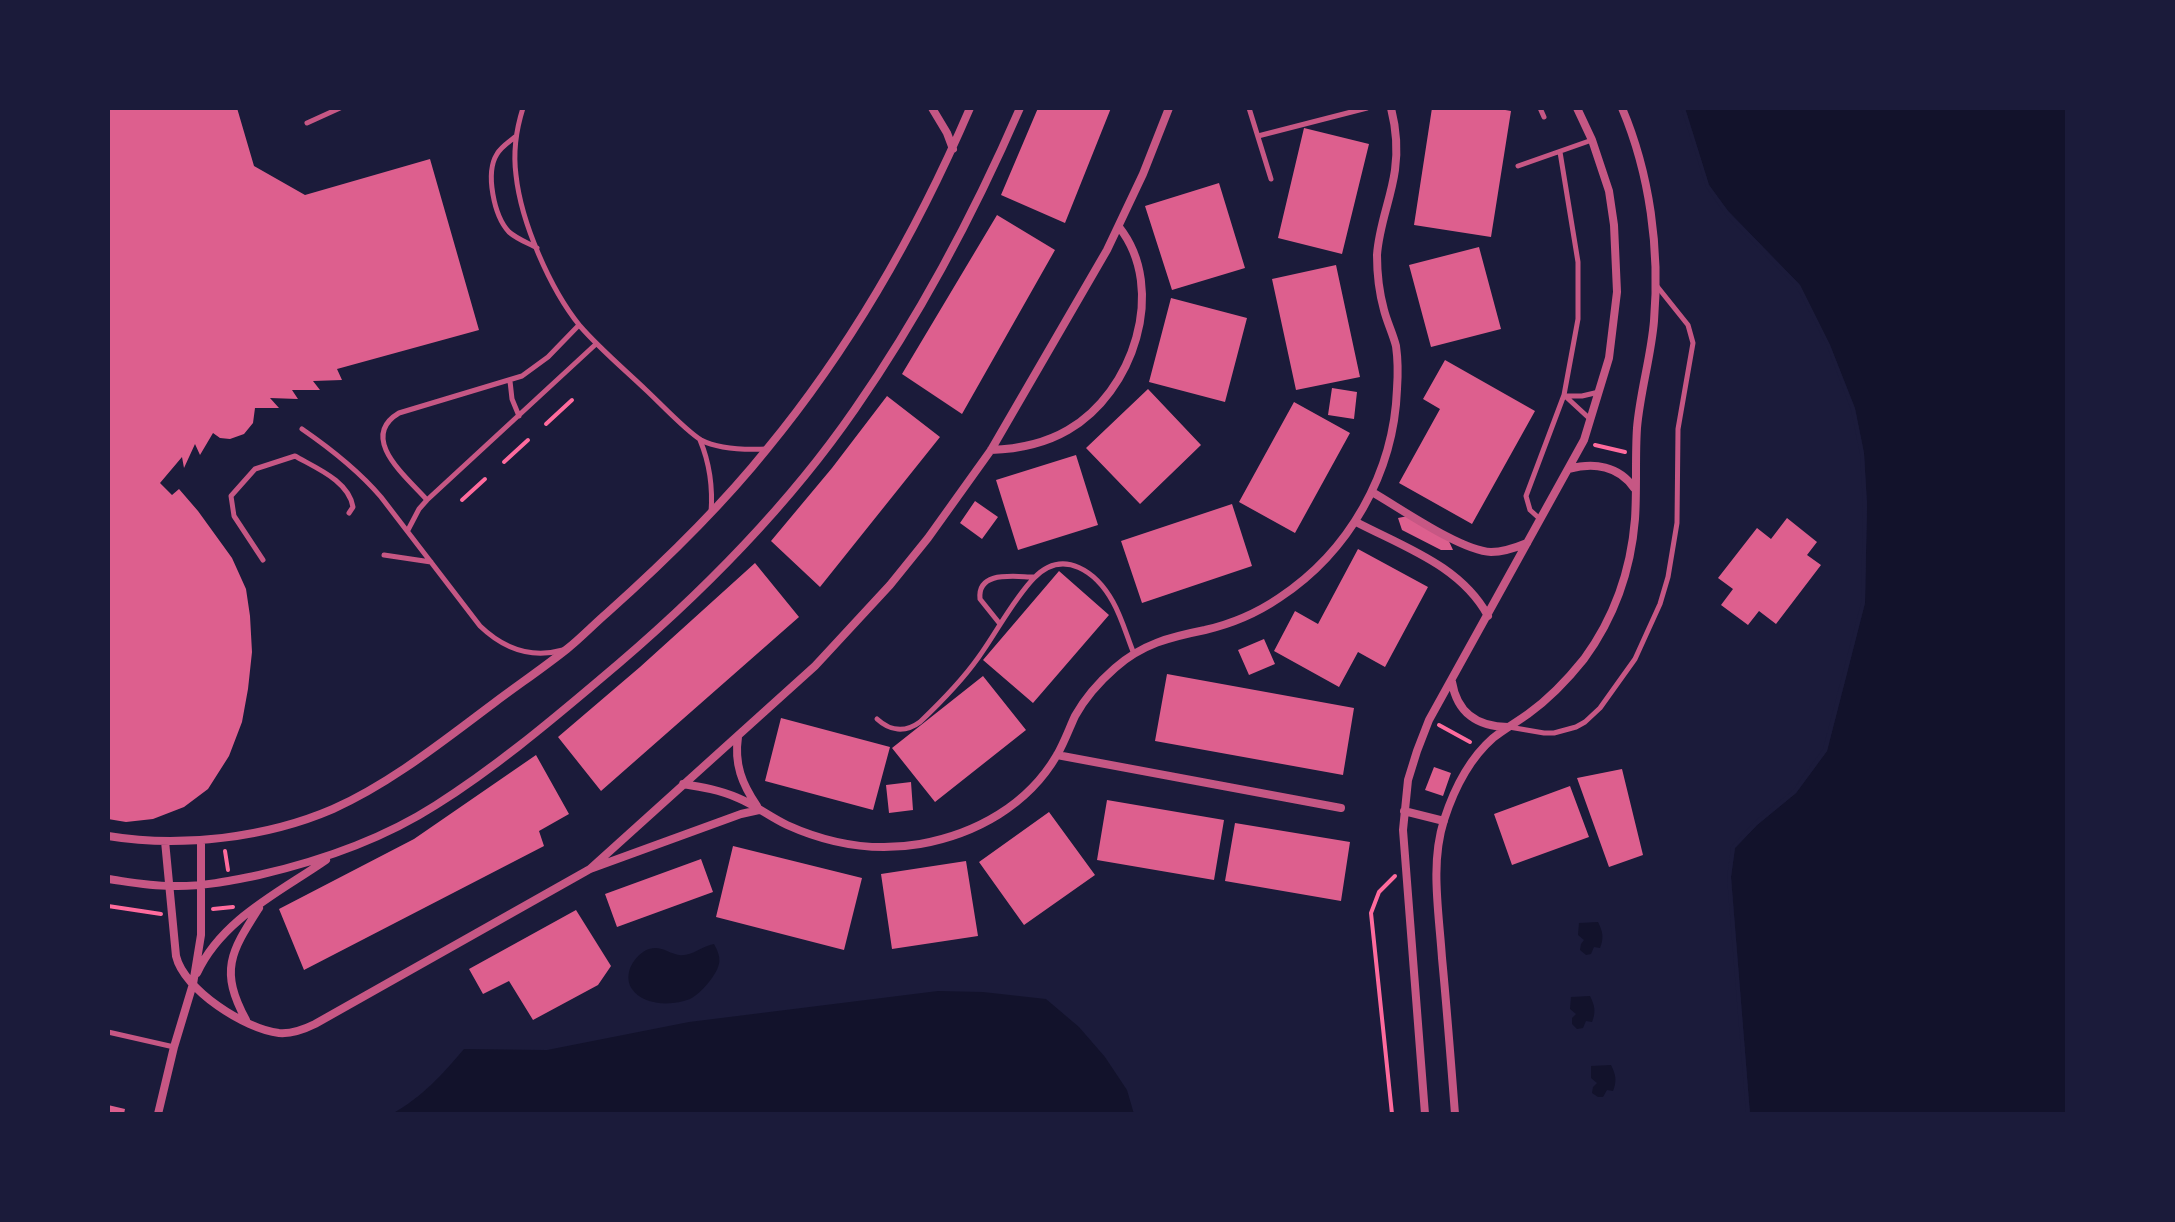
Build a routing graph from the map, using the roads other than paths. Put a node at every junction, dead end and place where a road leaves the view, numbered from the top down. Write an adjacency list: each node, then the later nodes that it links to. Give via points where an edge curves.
1 (340, 108): 14 (lane)
2 (523, 108): 15 (lane)
3 (932, 108): 18 (street)
4 (970, 108): 18 (street)
5 (1020, 108): 67 (street, via 980,198 887,361 818,460 736,555 624,660 482,772 435,806)
6 (1169, 108): 22 (street)
7 (1249, 108): 16 (lane)
8 (1367, 108): 16 (lane)
9 (1391, 108): 38 (street, via 1396,168 1379,233 1378,274 1398,374 1388,450)
10 (1540, 108): 13 (lane)
11 (1577, 108): 17 (street)
12 (1622, 108): 24 (street, via 1647,191)
13 (1544, 117)
14 (307, 123)
15 (516, 136): 23 (lane, via 516,176); 23 (lane, via 494,160 494,198 509,232)
16 (1258, 136): 21 (lane)
17 (1592, 140): 19 (lane); 28 (street, via 1609,191 1617,259 1614,325)
18 (953, 149): 34 (street, via 872,297)
19 (1560, 152): 20 (lane); 29 (lane, via 1578,262 1578,319)
20 (1518, 166)
21 (1271, 179)
22 (1119, 227): 35 (street); 35 (street, via 1135,254 1141,288 1137,333 1120,376 1099,406 1069,430 1033,445)
23 (537, 248): 25 (lane)
24 (1656, 285): 37 (street); 56 (lane, via 1688,325 1693,343 1678,429 1677,523 1660,604 1635,659 1585,722 1554,733)
25 (579, 325): 26 (lane); 27 (lane, via 535,368)
26 (596, 344): 30 (lane); 33 (lane)
27 (510, 381): 30 (lane); 39 (lane, via 399,413 387,423 385,450)
28 (1600, 392): 29 (lane); 31 (street)
29 (1564, 395): 31 (lane); 42 (lane, via 1526,496)
30 (519, 416): 39 (lane)
31 (1591, 420): 36 (street)
32 (302, 429): 44 (lane, via 366,480)
33 (700, 439): 34 (lane, via 733,448); 41 (lane, via 712,483)
34 (767, 449): 41 (street)
35 (991, 450): 57 (street, via 872,606)
36 (1568, 469): 37 (street, via 1611,469); 42 (street)
37 (1635, 489): 56 (street, via 1628,566 1610,614 1568,678)
38 (1372, 492): 43 (street); 45 (street, via 1478,550 1503,551)
39 (427, 500): 44 (lane)
40 (349, 513): 47 (lane, via 352,499 343,486 295,456 255,469 231,496 234,516)
41 (711, 514): 52 (street)
42 (1540, 519): 45 (street)
43 (1356, 522): 50 (street, via 1452,573); 53 (street, via 1278,599 1233,621 1170,637)
44 (408, 531): 48 (lane)
45 (1528, 542): 50 (street)
46 (384, 555): 48 (lane)
47 (263, 560)
48 (432, 562): 52 (lane, via 480,626 503,644 542,653)
49 (1035, 577): 51 (lane); 51 (lane, via 994,578 981,586 980,599); 53 (lane, via 1062,563 1085,571 1112,601)
50 (1488, 616): 54 (street)
51 (1000, 624): 55 (lane, via 960,681 920,722 901,730)
52 (568, 648): 65 (street, via 405,768 333,809 272,828)
53 (1134, 654): 58 (street, via 1085,701)
54 (1452, 681): 56 (street, via 1465,713 1485,725); 62 (street, via 1429,720 1408,780)
55 (877, 719)
56 (1508, 727): 63 (street, via 1462,778)
57 (739, 736): 59 (street); 61 (street, via 741,778)
58 (1057, 755): 60 (street); 61 (street, via 1028,792 992,819 918,844 844,844)
59 (683, 784): 61 (street, via 726,793); 68 (street)
60 (1341, 808)
61 (760, 810): 68 (street)
62 (1404, 811): 63 (street); 78 (street)
63 (1444, 821): 79 (street, via 1437,876)
64 (108, 836): 66 (street)
65 (201, 840): 66 (street); 70 (street)
66 (165, 841): 71 (street)
67 (337, 853): 70 (street); 72 (street)
68 (590, 869): 74 (street, via 304,1030 279,1033)
69 (108, 879): 71 (street)
70 (202, 885): 71 (street); 73 (street)
71 (169, 886): 73 (street, via 178,963)
72 (262, 902): 73 (street, via 220,937); 74 (street, via 237,942 230,968)
73 (193, 984): 74 (street); 76 (street)
74 (246, 1021)
75 (108, 1032): 76 (lane)
76 (174, 1047): 77 (street)
77 (158, 1114)
78 (1425, 1114)
79 (1455, 1114)

